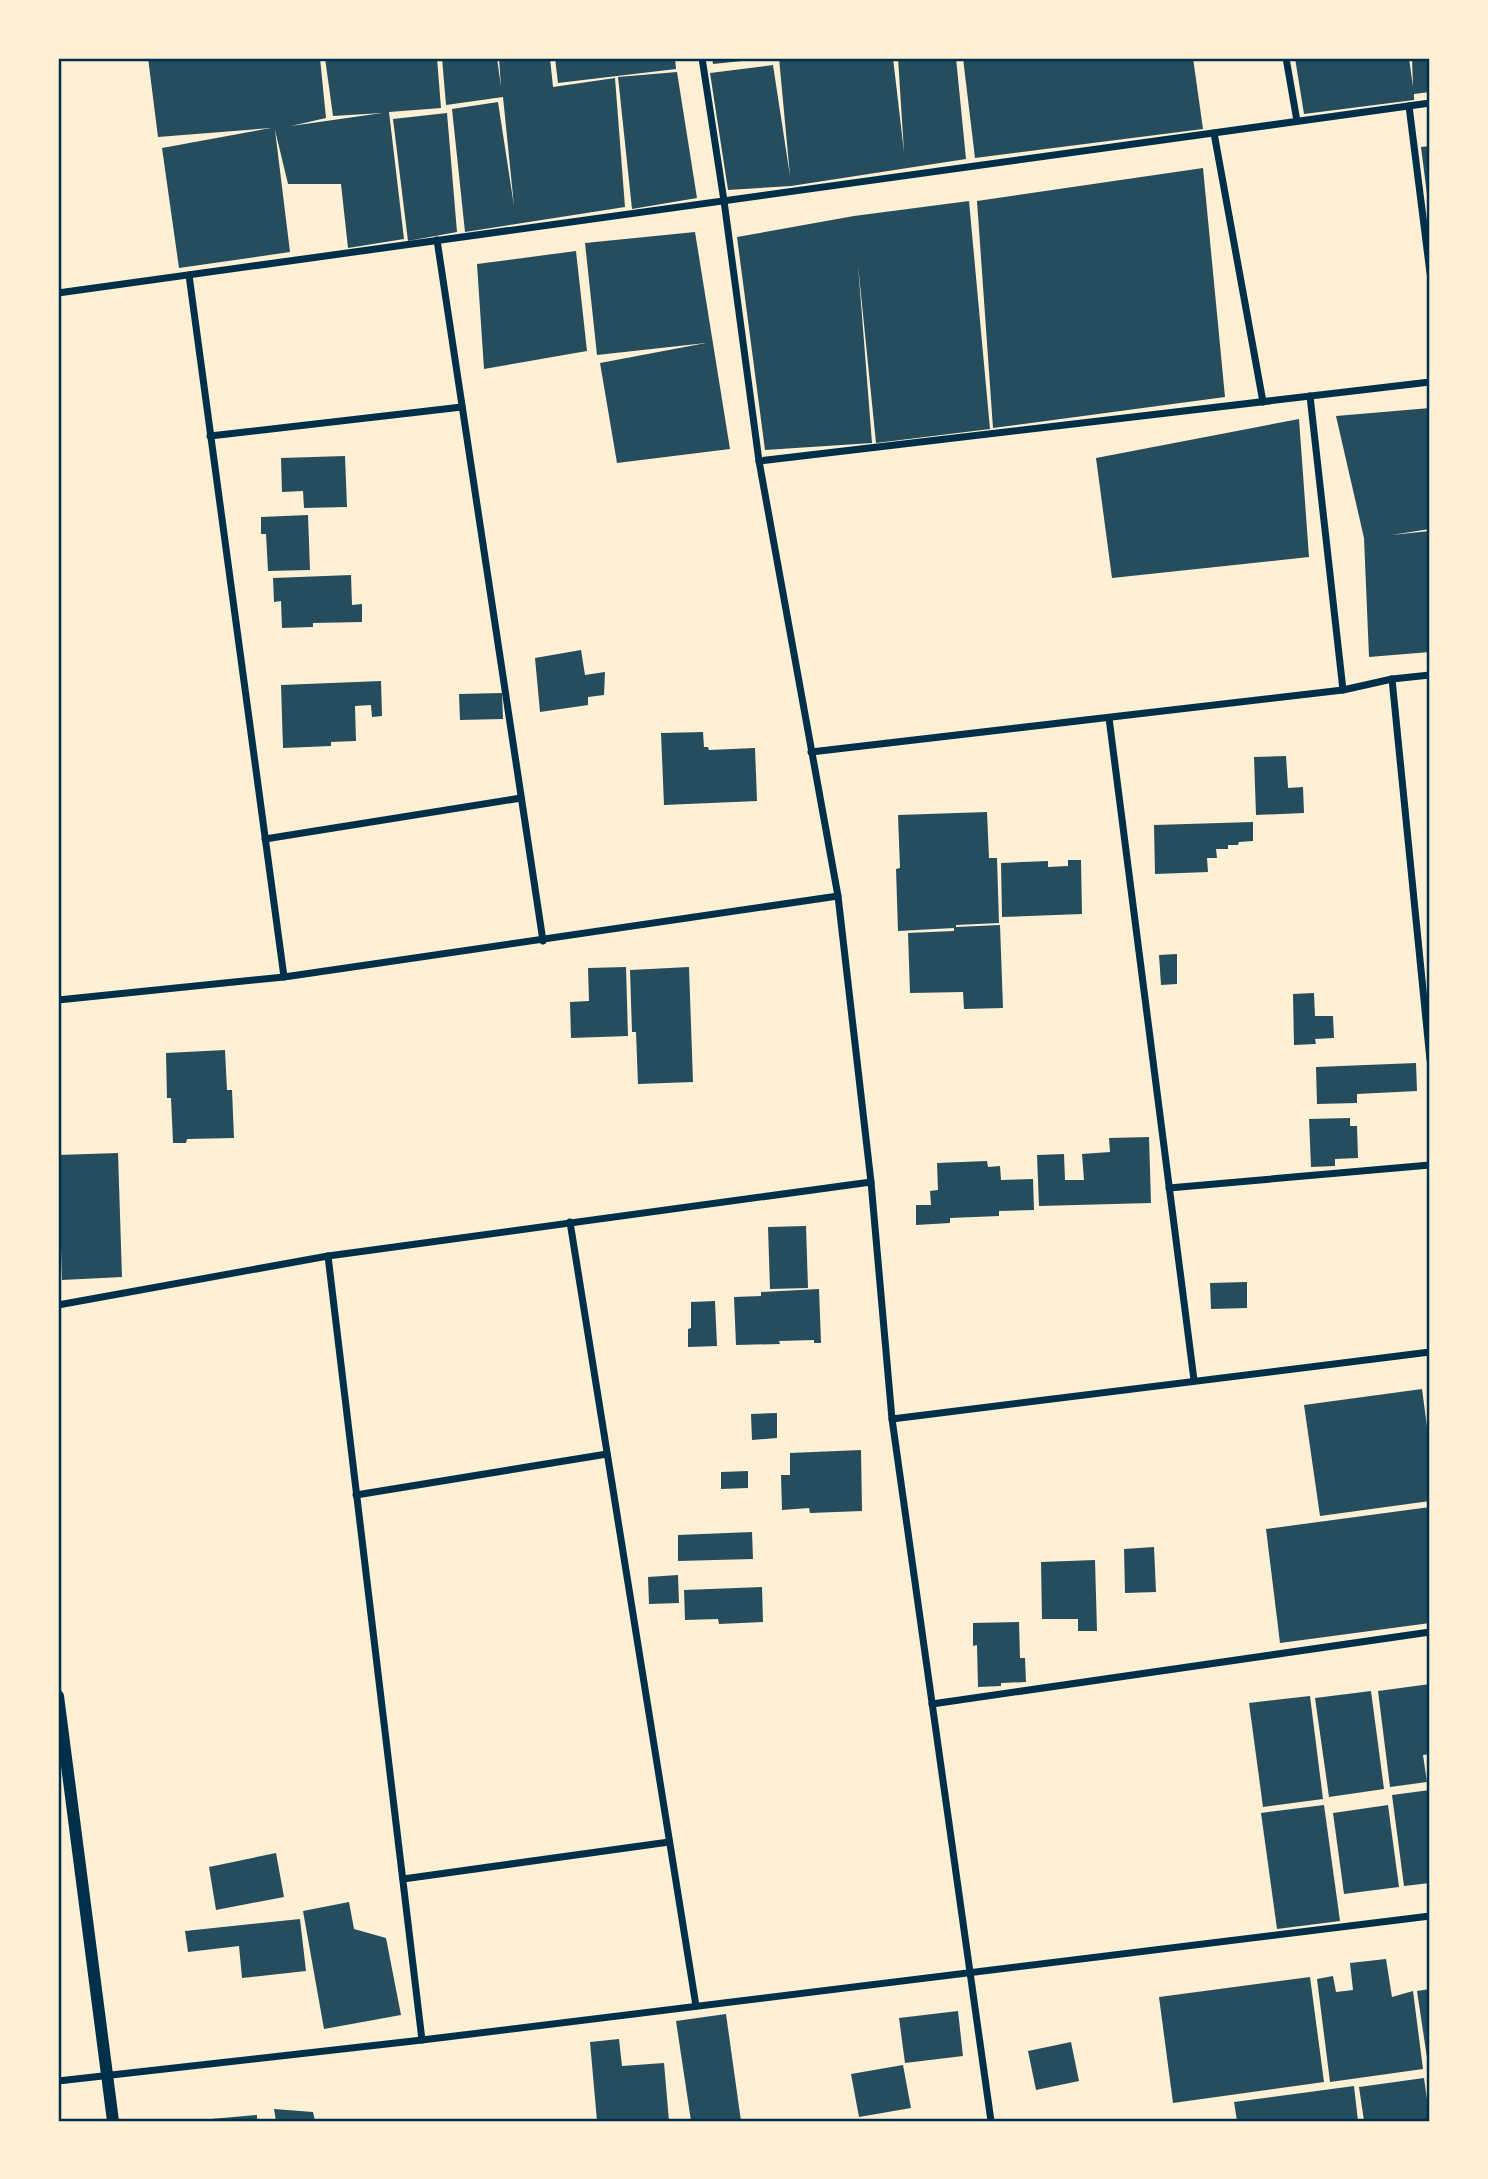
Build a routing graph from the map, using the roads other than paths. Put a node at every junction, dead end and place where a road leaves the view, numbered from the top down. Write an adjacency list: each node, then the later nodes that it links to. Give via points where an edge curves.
1 (702, 58): 7 (street)
2 (1286, 58): 5 (street)
3 (1430, 103): 4 (street)
4 (1409, 106): 5 (street); 9 (street)
5 (1297, 121): 6 (street)
6 (1214, 133): 7 (street); 14 (street)
7 (724, 201): 8 (street); 17 (street)
8 (437, 240): 10 (street); 15 (street)
9 (1430, 273)
10 (189, 275): 11 (street); 16 (street)
11 (58, 293)
12 (1430, 382): 13 (street)
13 (1310, 396): 14 (street); 20 (street)
14 (1263, 402): 17 (street)
15 (462, 407): 16 (street); 23 (street)
16 (211, 436): 24 (street)
17 (759, 461): 22 (street)
18 (1430, 675): 19 (street)
19 (1392, 679): 20 (street); 29 (street)
20 (1343, 690): 21 (street)
21 (1109, 718): 22 (street); 32 (street)
22 (811, 752): 25 (street)
23 (521, 798): 24 (street); 26 (street)
24 (265, 839): 27 (street)
25 (838, 896): 26 (street); 31 (street)
26 (543, 941): 27 (street)
27 (284, 977): 28 (street)
28 (58, 1000)
29 (1430, 1060)
30 (1430, 1165): 32 (street)
31 (871, 1182): 33 (street); 38 (street)
32 (1169, 1188): 37 (street)
33 (570, 1222): 34 (street); 39 (street)
34 (328, 1256): 35 (street); 40 (street)
35 (58, 1305)
36 (1430, 1352): 37 (street)
37 (1194, 1380): 38 (street)
38 (892, 1419): 43 (street)
39 (607, 1454): 40 (street); 44 (street)
40 (356, 1495): 45 (street)
41 (1430, 1632): 43 (street)
42 (58, 1696): 50 (street)
43 (932, 1704): 47 (street)
44 (669, 1842): 45 (street); 48 (street)
45 (403, 1879): 49 (street)
46 (1430, 1916): 47 (street)
47 (970, 1973): 48 (street); 53 (street)
48 (695, 2006): 49 (street)
49 (422, 2040): 50 (street)
50 (106, 2076): 51 (street); 52 (street)
51 (58, 2081)
52 (113, 2121)
53 (991, 2121)

